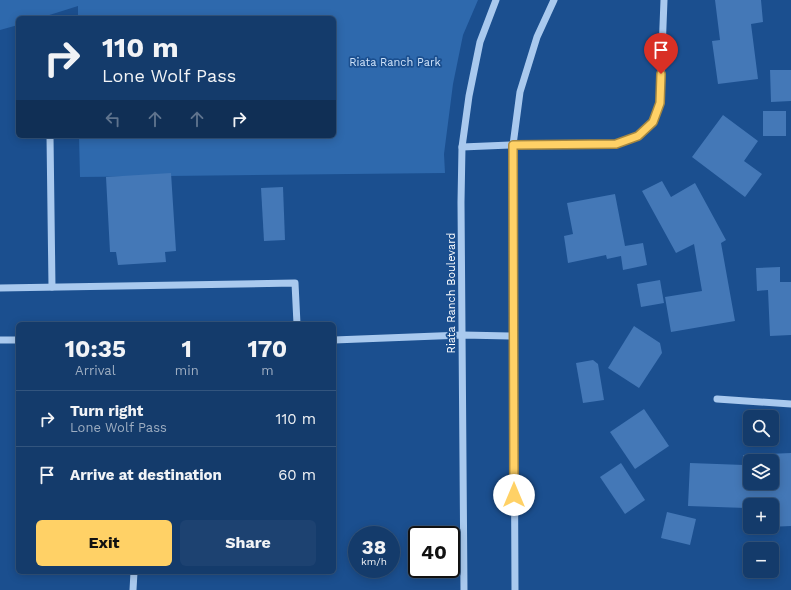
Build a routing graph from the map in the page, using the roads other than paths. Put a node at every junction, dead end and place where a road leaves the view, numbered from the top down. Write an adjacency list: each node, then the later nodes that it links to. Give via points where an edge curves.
1 (496, 0): 6 (street, Riata Ranch Boulevard, via 480,42 468,96)
2 (554, 0): 5 (street, via 537,37 520,92)
3 (664, 0): 5 (street, via 660,103 653,122 638,136 616,144)
4 (50, 138): 7 (street)
5 (513, 145): 6 (street); 11 (street)
6 (462, 148): 10 (street, Riata Ranch Boulevard)
7 (52, 287): 8 (street); 9 (street, via 295,284)
8 (0, 288)
9 (297, 322)
10 (463, 335): 11 (street); 14 (street); 19 (street, Riata Ranch Boulevard)
11 (514, 336): 20 (street)
12 (0, 340): 13 (street)
13 (16, 340)
14 (336, 340)
15 (717, 399): 16 (street)
16 (791, 404)
17 (134, 574): 18 (street)
18 (134, 590)
19 (464, 590)
20 (515, 590)

